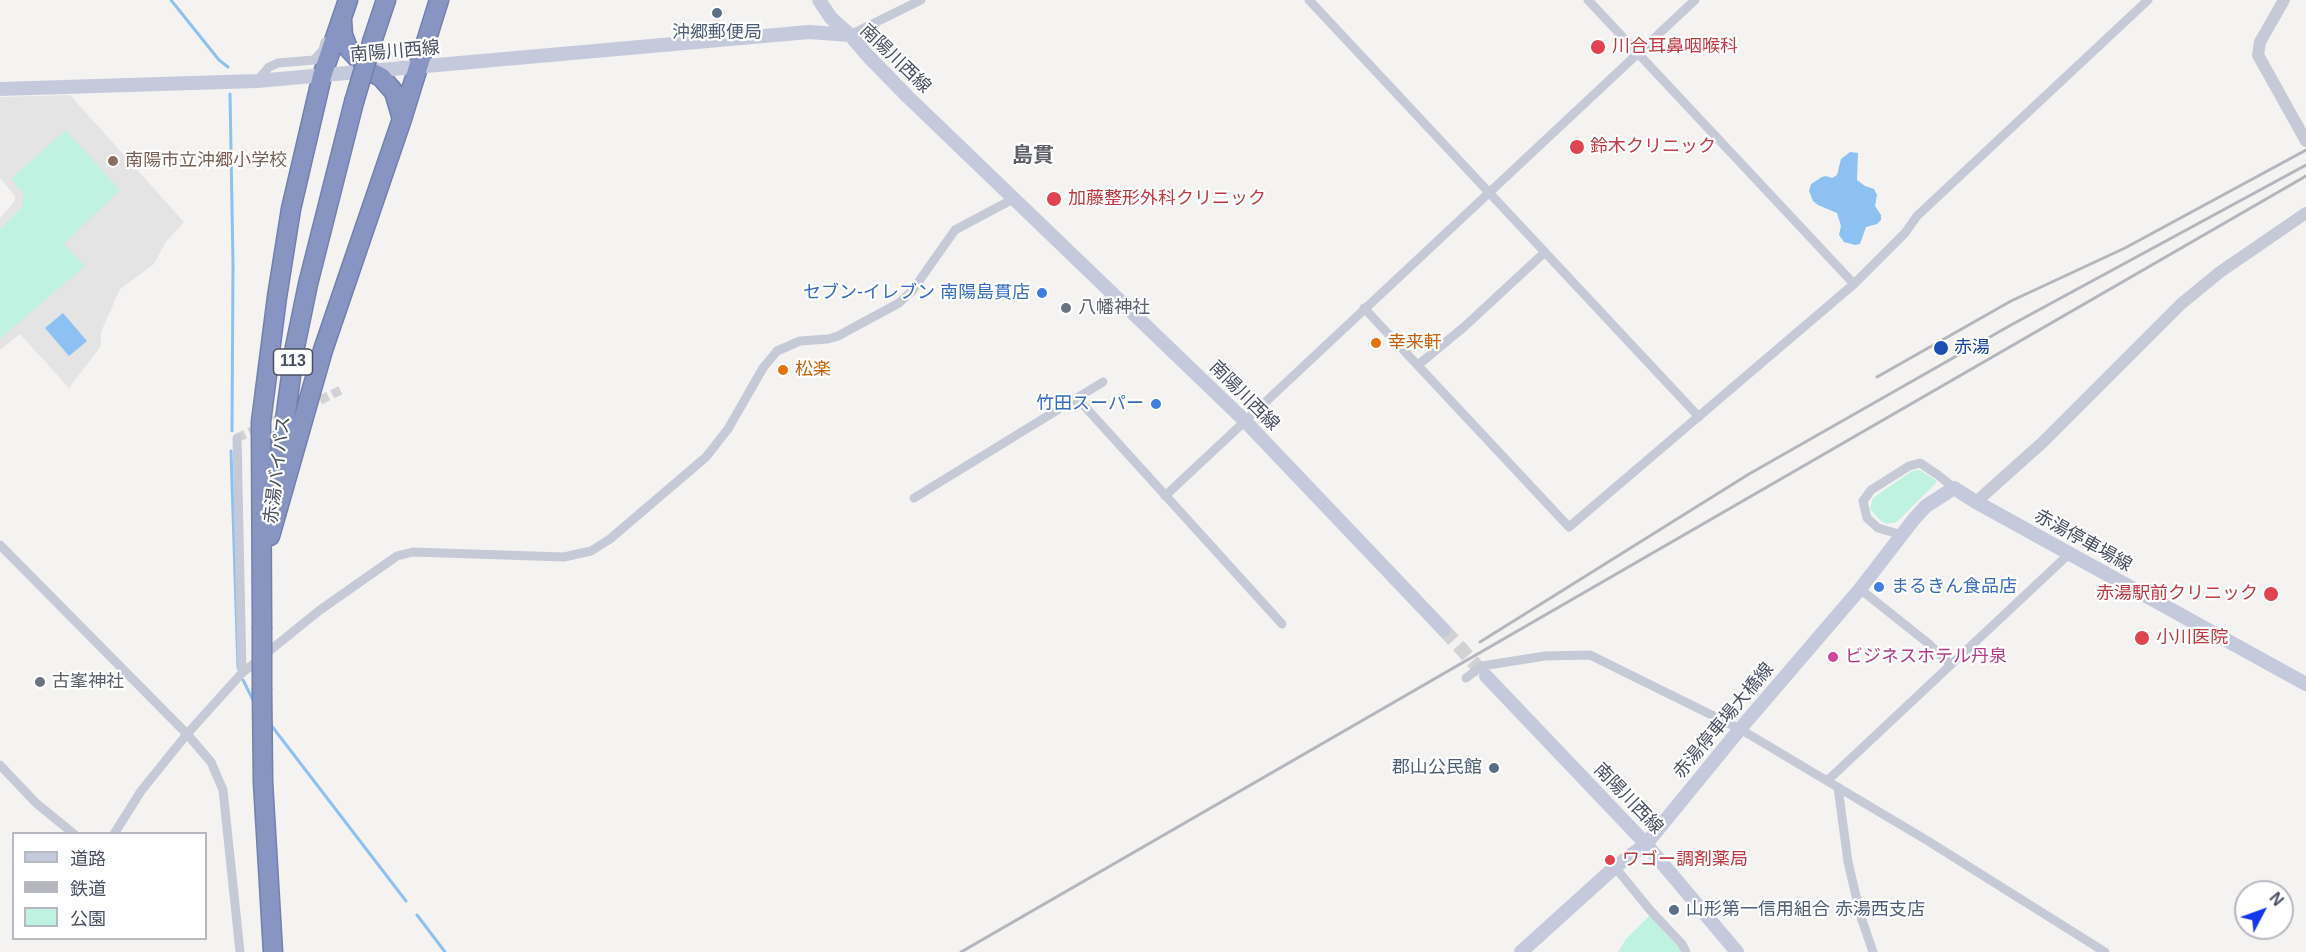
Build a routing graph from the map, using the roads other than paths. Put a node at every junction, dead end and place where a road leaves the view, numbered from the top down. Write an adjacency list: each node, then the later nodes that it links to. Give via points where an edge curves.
1 (340, 0): 18 (street, via 322,50 314,60 279,63 269,67)
2 (348, 0): 12 (highway)
3 (386, 0): 39 (highway, 赤湯バイパス / 113, bridge, via 354,102 308,284 282,436)
4 (440, 0): 15 (highway)
5 (819, 0): 13 (main road)
6 (921, 0): 13 (street)
7 (1309, 0): 22 (street)
8 (1588, 0): 14 (street)
9 (1695, 0): 14 (street)
10 (2148, 0): 26 (street, via 1917,216)
11 (2284, 0): 21 (street, via 2259,42 2258,55)
12 (341, 19): 16 (highway, via 348,48); 17 (highway)
13 (850, 35): 15 (main road, 南陽川西線, via 809,32); 23 (main road, 南陽川西線, via 907,96)
14 (1639, 54): 22 (street); 26 (street)
15 (419, 67): 16 (main road, 南陽川西線); 20 (highway)
16 (369, 71): 17 (main road, 南陽川西線); 20 (highway, via 381,77 394,92)
17 (322, 76): 18 (main road, 南陽川西線); 44 (highway, via 291,209 261,422)
18 (257, 81): 19 (main road, 南陽川西線)
19 (0, 89)
20 (402, 119): 39 (highway, via 323,350)
21 (2306, 141)
22 (1490, 192): 25 (street); 27 (street)
23 (1015, 198): 32 (main road, 南陽川西線); 47 (street, via 955,230 912,291 899,303 838,336 800,341 777,351 763,368 729,429 706,457 591,551 564,557 413,552 397,556 320,610)
24 (2306, 213): 37 (street, via 2181,304 2043,442)
25 (1545, 252): 28 (street); 31 (street)
26 (1854, 284): 31 (street)
27 (1364, 308): 28 (street); 32 (street)
28 (1418, 365): 31 (street, via 1569,527)
29 (1103, 382): 30 (street)
30 (1078, 399): 35 (street); 36 (street)
31 (1699, 417)
32 (1244, 420): 35 (street); 45 (main road, 南陽川西線)
33 (237, 438): 47 (street)
34 (1954, 488): 37 (main road, 赤湯停車場線); 38 (main road, 赤湯停車場大橋線, via 1926,506); 38 (street, via 1920,463 1871,490 1863,501 1867,518 1878,528)
35 (1165, 496): 43 (street)
36 (914, 498)
37 (1976, 502): 41 (main road, 赤湯停車場線)
38 (1902, 535): 42 (main road, 赤湯停車場大橋線)
39 (270, 536): 44 (highway, 赤湯バイパス / 113)
40 (2, 551): 52 (street)
41 (2069, 554): 46 (street); 50 (main road, 赤湯停車場線)
42 (1860, 589): 46 (street); 51 (main road, 赤湯停車場大橋線)
43 (1282, 624)
44 (262, 627): 61 (highway, 赤湯バイパス / 113, bridge, via 263,782)
45 (1444, 630)
46 (1950, 664): 54 (street)
47 (242, 673): 52 (street)
48 (1486, 676): 58 (main road, 南陽川西線)
49 (1466, 678): 51 (street, via 1482,666 1545,656 1590,655)
50 (2306, 684)
51 (1740, 729): 54 (street); 58 (main road, 赤湯停車場大橋線)
52 (187, 734): 57 (street, via 141,791); 60 (street, via 211,762 223,790)
53 (0, 765): 56 (street, via 36,803)
54 (1828, 780): 55 (street)
55 (1838, 787): 65 (street, via 1848,862); 66 (street)
56 (72, 832)
57 (115, 832)
58 (1646, 844): 59 (main road, 赤湯停車場大橋線); 64 (main road, 南陽川西線)
59 (1615, 867): 62 (main road, 赤湯停車場大橋線); 63 (street)
60 (240, 952)
61 (273, 952)
62 (1521, 952)
63 (1686, 952)
64 (1737, 952)
65 (1873, 952)
66 (2105, 952)

